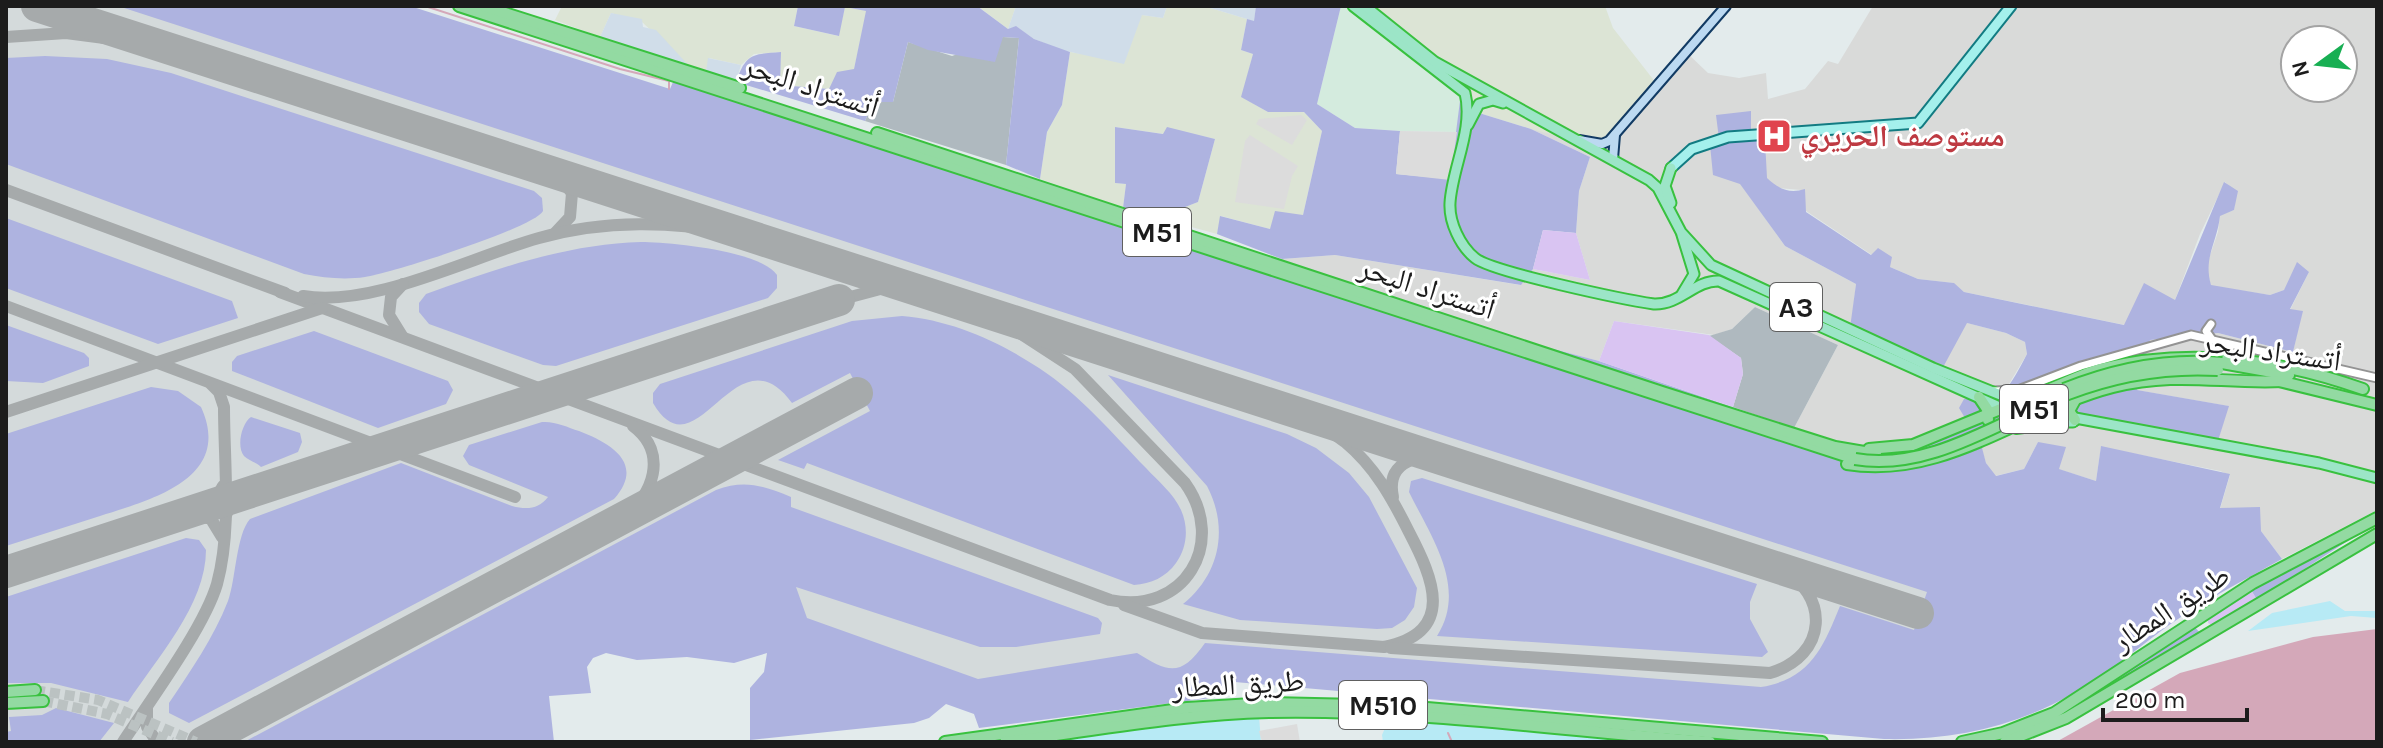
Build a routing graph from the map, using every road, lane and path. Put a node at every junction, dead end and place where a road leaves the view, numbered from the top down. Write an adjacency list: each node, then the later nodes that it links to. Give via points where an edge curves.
1 (459, 6): 39 (highway, أتستراد البحر / M51)
2 (483, 6): 39 (highway, أتستراد البحر / M51)
3 (1353, 6): 9 (highway, via 1463,89)
4 (1365, 6): 7 (highway, A3, via 1428,58)
5 (1726, 6): 8 (main road)
6 (2011, 6): 12 (main road, via 1918,123 1728,137 1692,149)
7 (1518, 107): 9 (highway, via 1493,100 1479,104); 10 (highway, A3)
8 (1615, 134): 10 (main road, via 1604,144); 11 (main road)
9 (1463, 138): 16 (highway, via 1450,210 1459,238 1475,259 1630,300)
10 (1579, 140): 11 (highway, A3)
11 (1613, 159): 13 (highway, A3)
12 (1671, 168): 13 (highway, via 1656,176); 14 (highway, via 1665,186)
13 (1634, 170): 14 (highway, A3, via 1658,188)
14 (1675, 219): 15 (highway, A3)
15 (1681, 232): 16 (highway, via 1694,274); 26 (highway, A3, via 1711,265 1743,282)
16 (1674, 302): 28 (highway, A3, via 1704,283 1719,281)
17 (2211, 324): 18 (street, via 2206,331)
18 (2211, 338): 19 (street, via 2191,335); 22 (street)
19 (2152, 353): 20 (highway); 25 (highway, via 2241,358)
20 (2139, 356): 24 (highway); 26 (street, via 2081,366 2018,390)
21 (2220, 367): 23 (highway, M51); 25 (highway, أتستراد البحر / M51); 39 (highway, أتستراد البحر / M51, bridge, via 2183,362 2104,374 1932,446 1876,454); 39 (highway, أتستراد البحر / M51, bridge, via 2117,379 2068,394 1929,454 1855,459)
22 (2377, 378)
23 (2283, 381): 30 (highway, via 2161,378); 31 (highway, M51)
24 (2049, 387): 29 (highway, via 2023,398); 33 (highway)
25 (2363, 389): 27 (highway, M51)
26 (1990, 391): 29 (highway, A3)
27 (2377, 392)
28 (1979, 397): 32 (highway, A3); 34 (highway)
29 (2007, 397): 33 (highway, A3)
30 (2075, 400): 33 (highway); 36 (highway, via 2069,411)
31 (2377, 405)
32 (2003, 408): 34 (highway); 35 (highway, A3)
33 (2049, 410): 35 (highway); 36 (highway, A3)
34 (1988, 415): 38 (highway, via 1992,426); 39 (highway, via 1896,448)
35 (2026, 419): 37 (highway, A3); 38 (highway)
36 (2078, 420): 37 (highway, A3); 40 (highway, A3)
37 (2046, 424): 38 (highway)
38 (2009, 428): 39 (highway, via 1936,459 1903,466 1848,464 1821,456)
39 (1811, 443)
40 (2377, 478)
41 (2377, 510): 45 (highway)
42 (2377, 518): 45 (highway)
43 (2377, 526): 46 (highway)
44 (2377, 534): 46 (highway)
45 (2318, 548): 47 (highway, طريق المطار)
46 (2328, 562): 49 (highway, طريق المطار)
47 (2208, 611): 48 (highway, طريق المطار); 49 (highway, via 2207,626)
48 (2188, 624): 50 (highway, via 2201,628); 59 (highway, طريق المطار, via 2054,713)
49 (2220, 629): 50 (highway, طريق المطار)
50 (2199, 642): 60 (highway, طريق المطار, via 2066,718)
51 (35, 690): 52 (highway)
52 (6, 692)
53 (43, 701): 54 (highway)
54 (6, 703)
55 (945, 742): 58 (highway, طريق المطار / M510, via 1187,708 1268,703 1404,706)
56 (1005, 742): 57 (highway, طريق المطار / M510, via 1269,712 1405,716)
57 (1710, 742)
58 (1822, 742)
59 (1962, 742)
60 (2005, 742)

